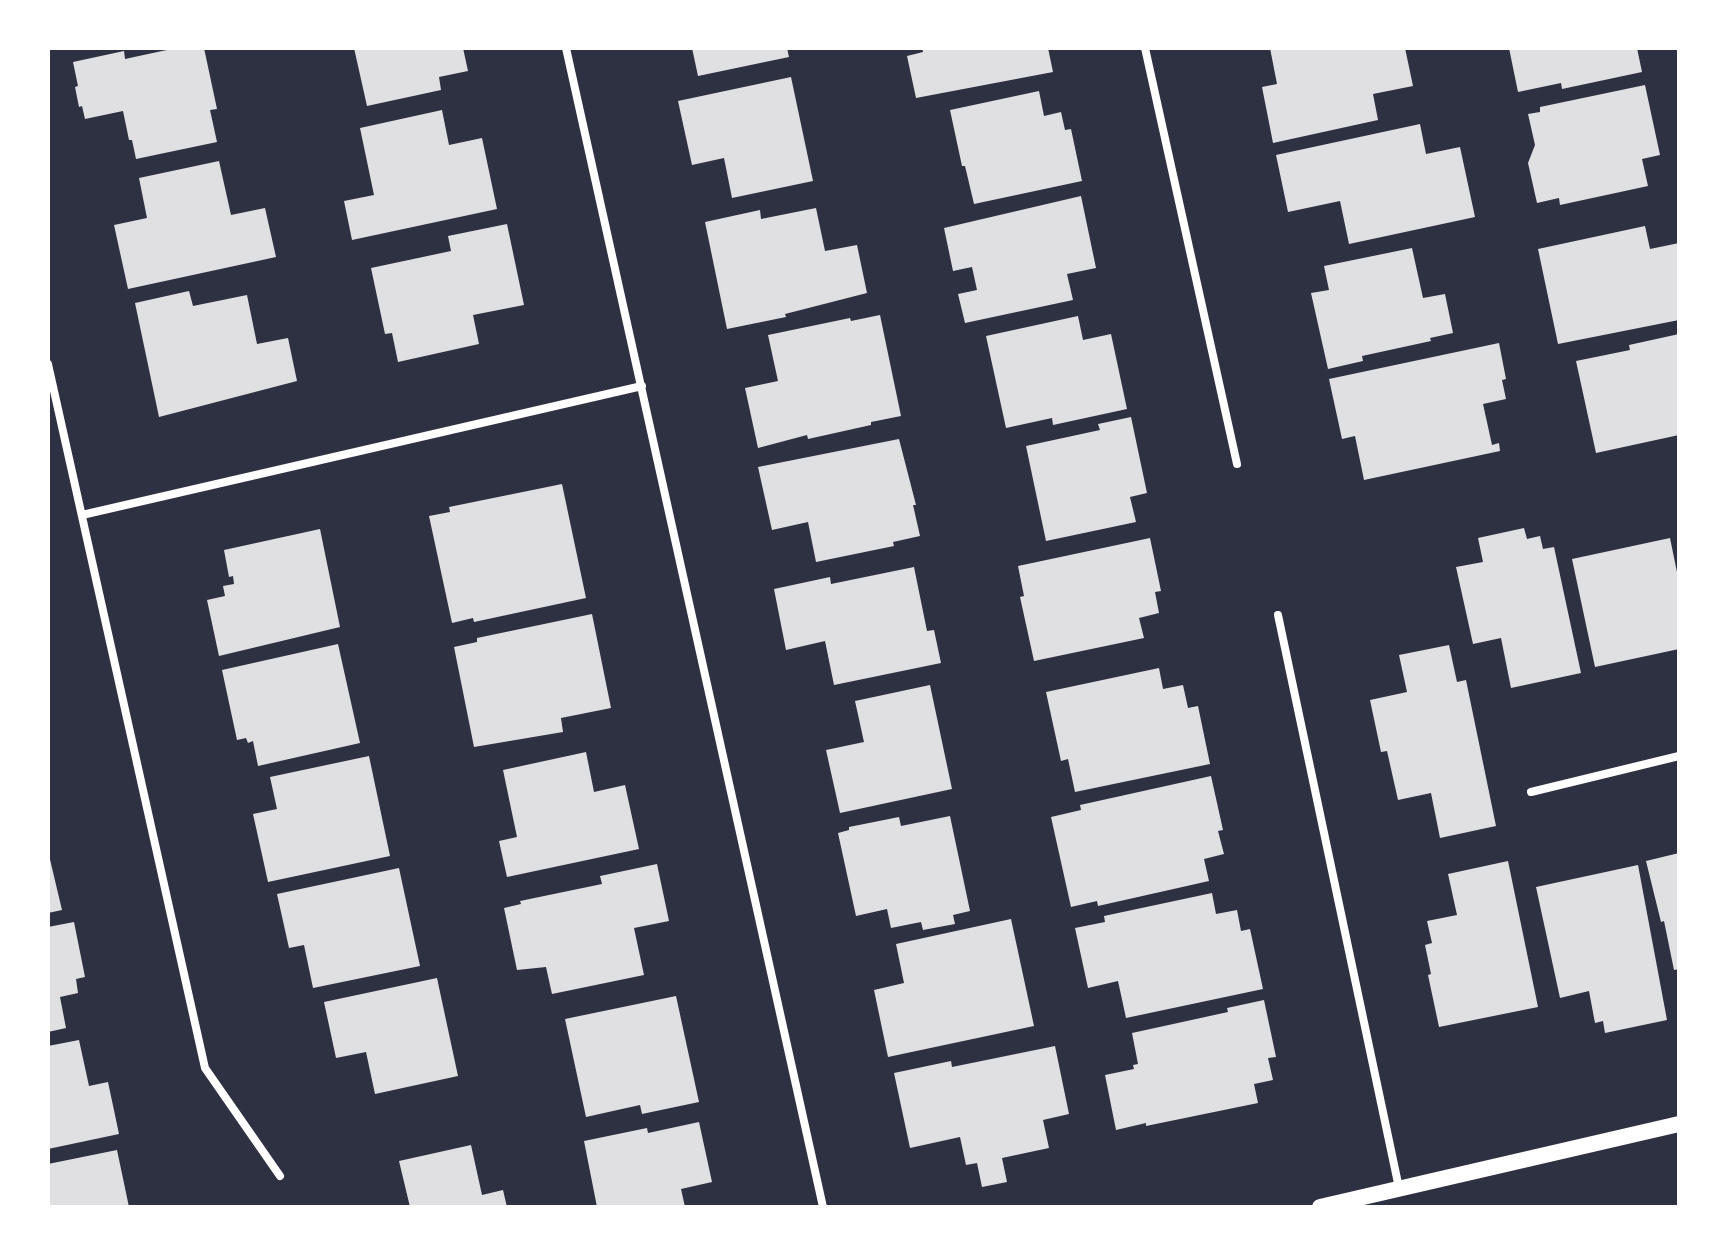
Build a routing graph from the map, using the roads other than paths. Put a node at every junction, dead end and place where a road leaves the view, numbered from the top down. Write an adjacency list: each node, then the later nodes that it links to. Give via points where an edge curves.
1 (566, 48): 4 (street)
2 (1145, 48): 5 (street)
3 (48, 364): 6 (street)
4 (642, 386): 6 (street); 13 (street)
5 (1237, 464)
6 (82, 515): 11 (street, via 205,1068)
7 (1278, 615): 12 (street)
8 (1679, 756): 9 (street)
9 (1531, 792)
10 (1679, 1124): 12 (main road)
11 (280, 1176)
12 (1399, 1188): 14 (main road)
13 (823, 1207)
14 (1320, 1207)

